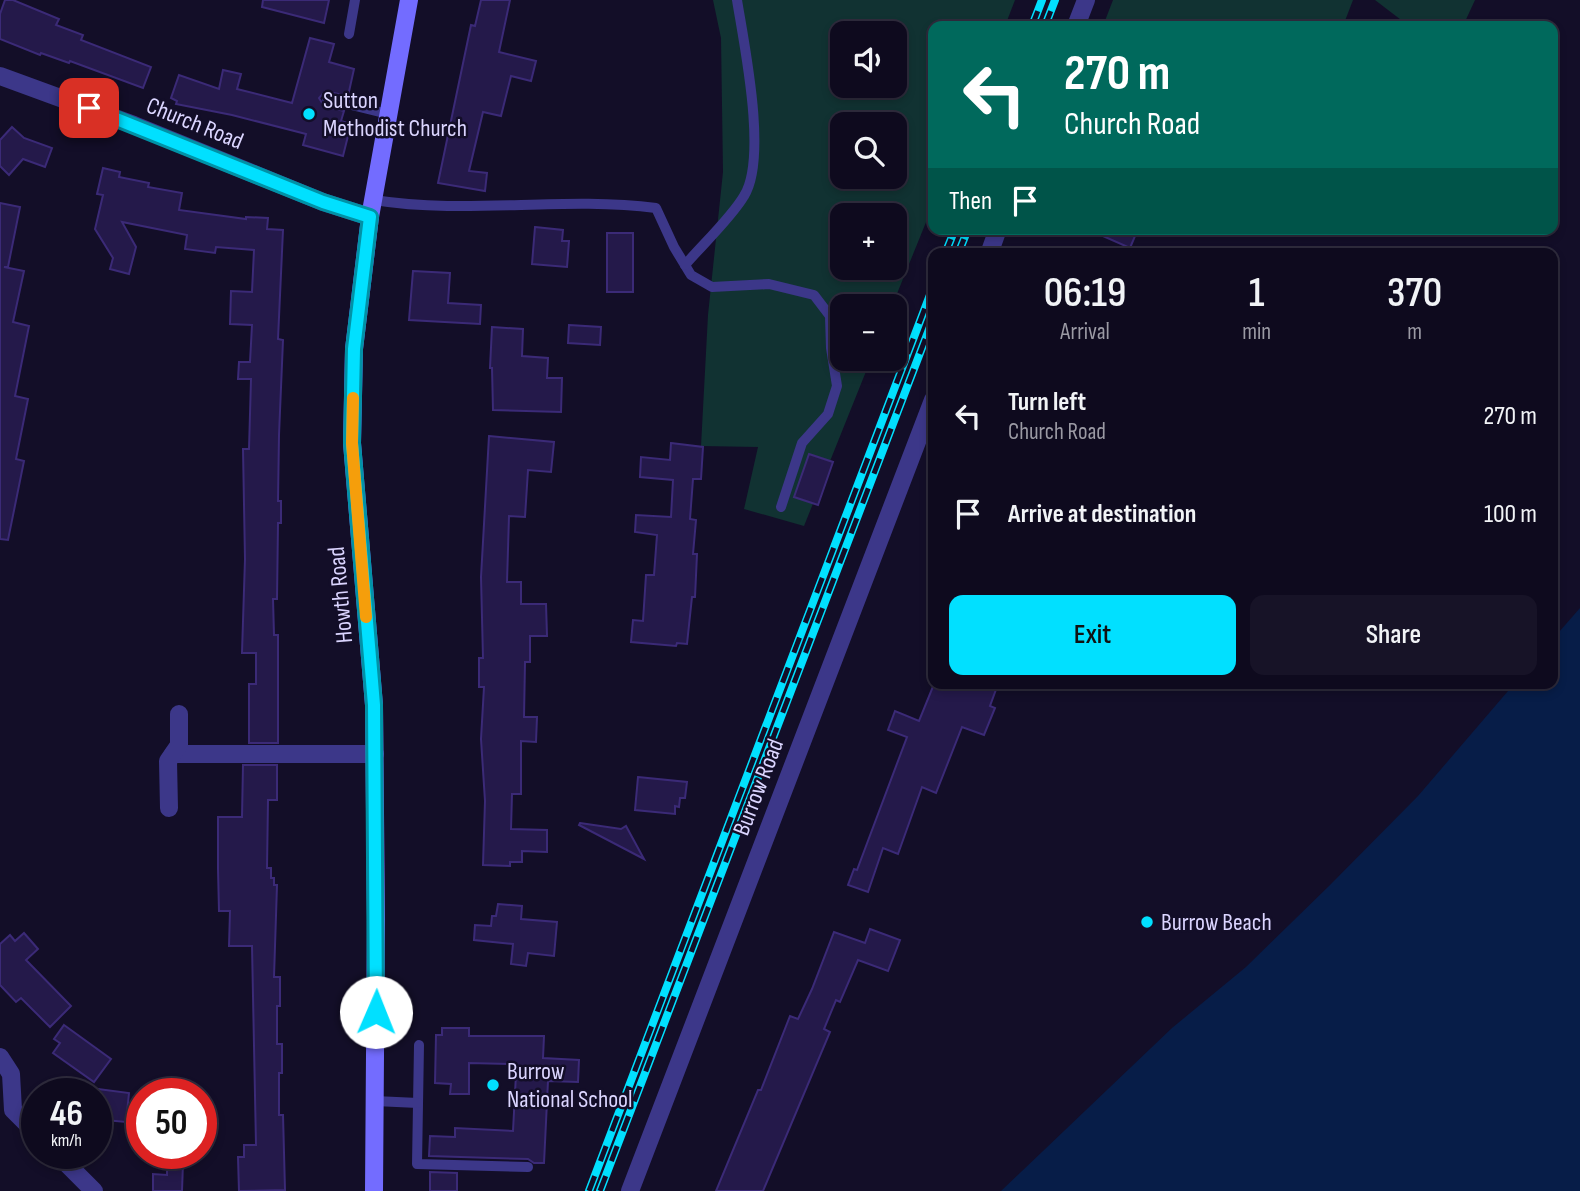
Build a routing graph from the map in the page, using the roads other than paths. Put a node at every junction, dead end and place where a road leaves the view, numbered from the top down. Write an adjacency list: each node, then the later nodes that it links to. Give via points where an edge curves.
1 (355, 0): 6 (lane)
2 (409, 0): 9 (main road, Howth Road)
3 (737, 0): 11 (lane, via 755,160 745,194)
4 (1086, 0): 5 (street)
5 (1078, 21)
6 (349, 34)
7 (0, 76): 10 (street, Church Road, via 323,202)
8 (327, 99): 9 (lane)
9 (388, 114): 10 (main road, Howth Road)
10 (372, 208): 11 (lane, via 604,203 656,208); 16 (main road, Howth Road, via 354,349 352,443)
11 (685, 265): 13 (lane, via 691,275 712,286 769,284 814,295 830,316 837,386 828,414 802,443)
12 (928, 413): 28 (street, Burrow Road)
13 (781, 507)
14 (179, 714): 15 (street, via 179,745)
15 (173, 754): 16 (street); 17 (street, via 168,761)
16 (374, 754): 20 (main road, Howth Road)
17 (169, 808)
18 (419, 1045): 21 (lane)
19 (0, 1056): 22 (street, via 11,1074)
20 (375, 1101): 21 (lane); 27 (main road, Howth Road)
21 (418, 1103): 24 (lane, via 417,1164)
22 (6, 1114): 23 (street)
23 (21, 1124)
24 (528, 1167)
25 (72, 1169): 26 (street)
26 (94, 1191)
27 (374, 1191)
28 (630, 1191)

